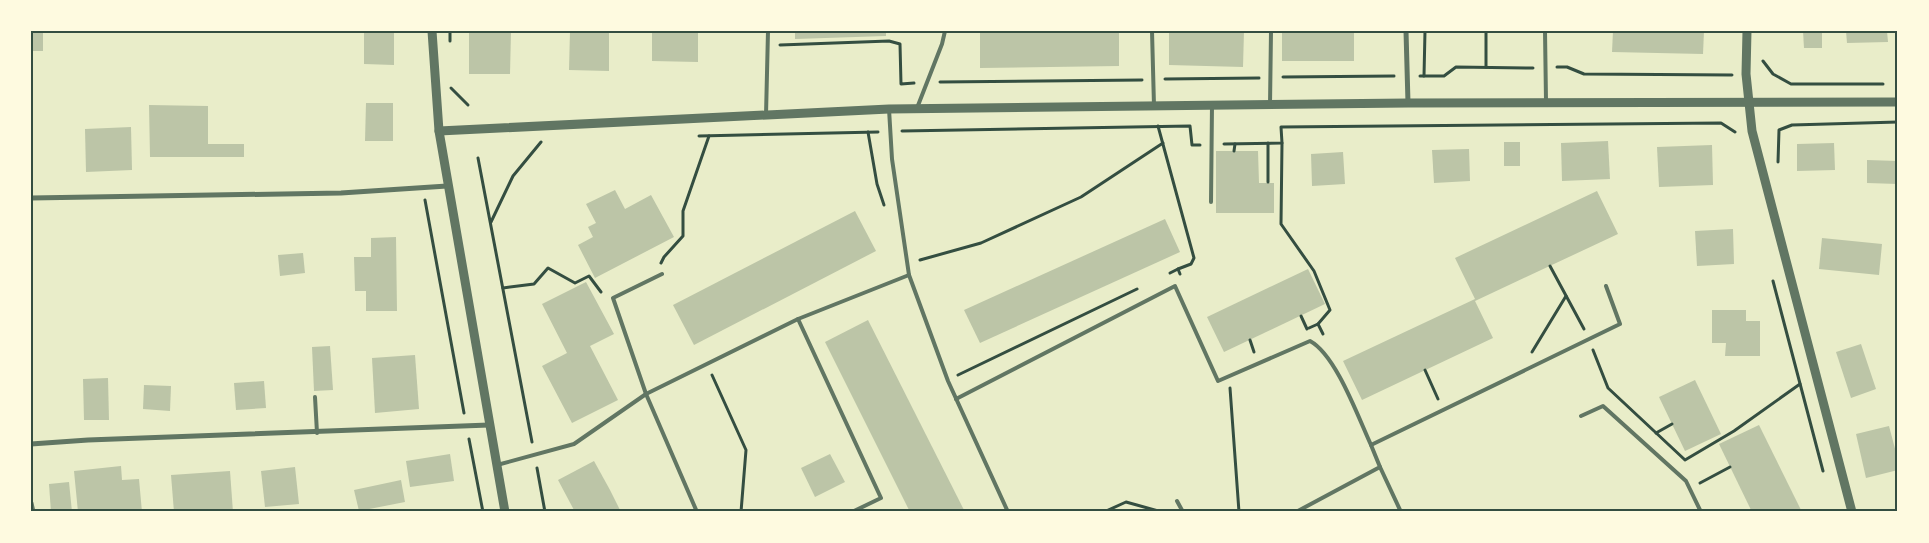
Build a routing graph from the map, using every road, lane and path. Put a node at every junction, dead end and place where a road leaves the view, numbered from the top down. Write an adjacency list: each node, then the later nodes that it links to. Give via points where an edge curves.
1 (432, 31): 38 (street)
2 (768, 31): 13 (lane)
3 (945, 31): 22 (lane)
4 (1152, 31): 21 (lane)
5 (1271, 31): 20 (lane)
6 (1406, 31): 18 (street)
7 (1425, 31): 19 (path)
8 (1486, 31): 14 (path)
9 (1545, 31): 15 (lane)
10 (1747, 31): 26 (street)
11 (813, 39): 12 (path)
12 (813, 44): 13 (path); 22 (path, via 889,41 900,44 901,84)
13 (767, 46): 33 (lane)
14 (1486, 67): 15 (path); 19 (path, via 1456,66 1444,76)
15 (1547, 68): 17 (path, via 1568,67 1584,74); 28 (lane)
16 (1773, 74): 23 (path, via 1791,84)
17 (1735, 75)
18 (1407, 76): 19 (path); 20 (path); 25 (street)
19 (1424, 76)
20 (1270, 78): 21 (path); 27 (lane)
21 (1153, 79): 22 (path); 30 (lane)
22 (927, 83): 31 (lane)
23 (1888, 84)
24 (1898, 102): 26 (street)
25 (1408, 103): 27 (street); 28 (street)
26 (1749, 103): 28 (street); 117 (street, via 1752,131)
27 (1270, 104): 29 (street)
28 (1546, 104)
29 (1212, 105): 30 (street); 47 (lane)
30 (1154, 106): 31 (street)
31 (917, 108): 32 (street)
32 (889, 109): 33 (street); 40 (lane)
33 (766, 115): 38 (street)
34 (1898, 122): 37 (path, via 1792,125)
35 (1158, 126): 40 (path); 44 (path); 47 (path, via 1190,126 1192,145)
36 (1734, 130): 46 (path, via 1721,122 1281,127)
37 (1779, 130)
38 (439, 131): 52 (street)
39 (868, 132): 40 (path); 42 (path); 56 (path, via 876,184)
40 (890, 132): 58 (lane)
41 (690, 136): 42 (path)
42 (709, 136): 61 (path, via 683,211 683,236 664,257)
43 (543, 140): 57 (path, via 512,176)
44 (1163, 143): 58 (path, via 1081,197 981,243); 60 (path, via 1194,258 1191,264)
45 (1268, 143): 46 (path); 48 (path); 51 (path)
46 (1282, 143): 69 (path, via 1281,224 1314,270 1326,297 1330,310)
47 (1211, 144): 48 (path); 55 (lane)
48 (1234, 144): 49 (path)
49 (1234, 151)
50 (478, 158): 57 (path)
51 (1268, 182)
52 (447, 186): 53 (street); 85 (street)
53 (424, 189): 54 (street); 86 (path)
54 (31, 198)
55 (1211, 202)
56 (885, 207)
57 (491, 222): 65 (path)
58 (907, 264): 62 (lane)
59 (1550, 266): 66 (path)
60 (1178, 269)
61 (659, 275): 79 (lane, via 612,298)
62 (909, 275): 68 (lane); 81 (lane)
63 (589, 276): 65 (path, via 575,283 548,268 534,284)
64 (1606, 286): 71 (lane, via 1620,324)
65 (503, 288): 91 (path)
66 (1566, 295): 71 (path); 74 (path)
67 (1301, 316): 70 (path)
68 (798, 319): 75 (lane); 108 (lane, via 881,498)
69 (1318, 324)
70 (1306, 329)
71 (1589, 339): 88 (path, via 1608,388); 90 (lane)
72 (1250, 340): 73 (path)
73 (1254, 352)
74 (1529, 356)
75 (707, 364): 79 (lane); 107 (path, via 746,450)
76 (1425, 370): 82 (path)
77 (1230, 376): 81 (lane, via 1218,381 1175,286); 90 (lane, via 1310,341 1319,346 1333,365); 113 (path)
78 (1800, 384): 92 (path, via 1734,431)
79 (646, 394): 91 (lane, via 574,444); 106 (lane)
80 (315, 397): 87 (lane)
81 (956, 399): 109 (lane)
82 (1438, 399)
83 (1582, 416): 116 (lane, via 1602,406 1686,481)
84 (1672, 424): 88 (path)
85 (489, 425): 86 (street); 93 (street)
86 (466, 426): 87 (street); 103 (path)
87 (317, 433): 89 (street)
88 (1656, 433): 92 (path)
89 (31, 444)
90 (1371, 445): 94 (lane)
91 (535, 455): 93 (lane); 105 (path)
92 (1684, 459): 95 (path)
93 (497, 465): 104 (street)
94 (1380, 467): 114 (lane); 115 (lane)
95 (1689, 467)
96 (1730, 467): 98 (path)
97 (1693, 476): 98 (path)
98 (1698, 485): 99 (path)
99 (1701, 491)
100 (1177, 501): 112 (lane)
101 (31, 503): 102 (street)
102 (33, 512)
103 (484, 512)
104 (505, 512)
105 (544, 512)
106 (697, 512)
107 (741, 512)
108 (852, 512)
109 (1008, 512)
110 (1104, 512): 111 (path, via 1126,502)
111 (1162, 512)
112 (1183, 512)
113 (1239, 512)
114 (1296, 512)
115 (1401, 512)
116 (1701, 512)
117 (1852, 512)

